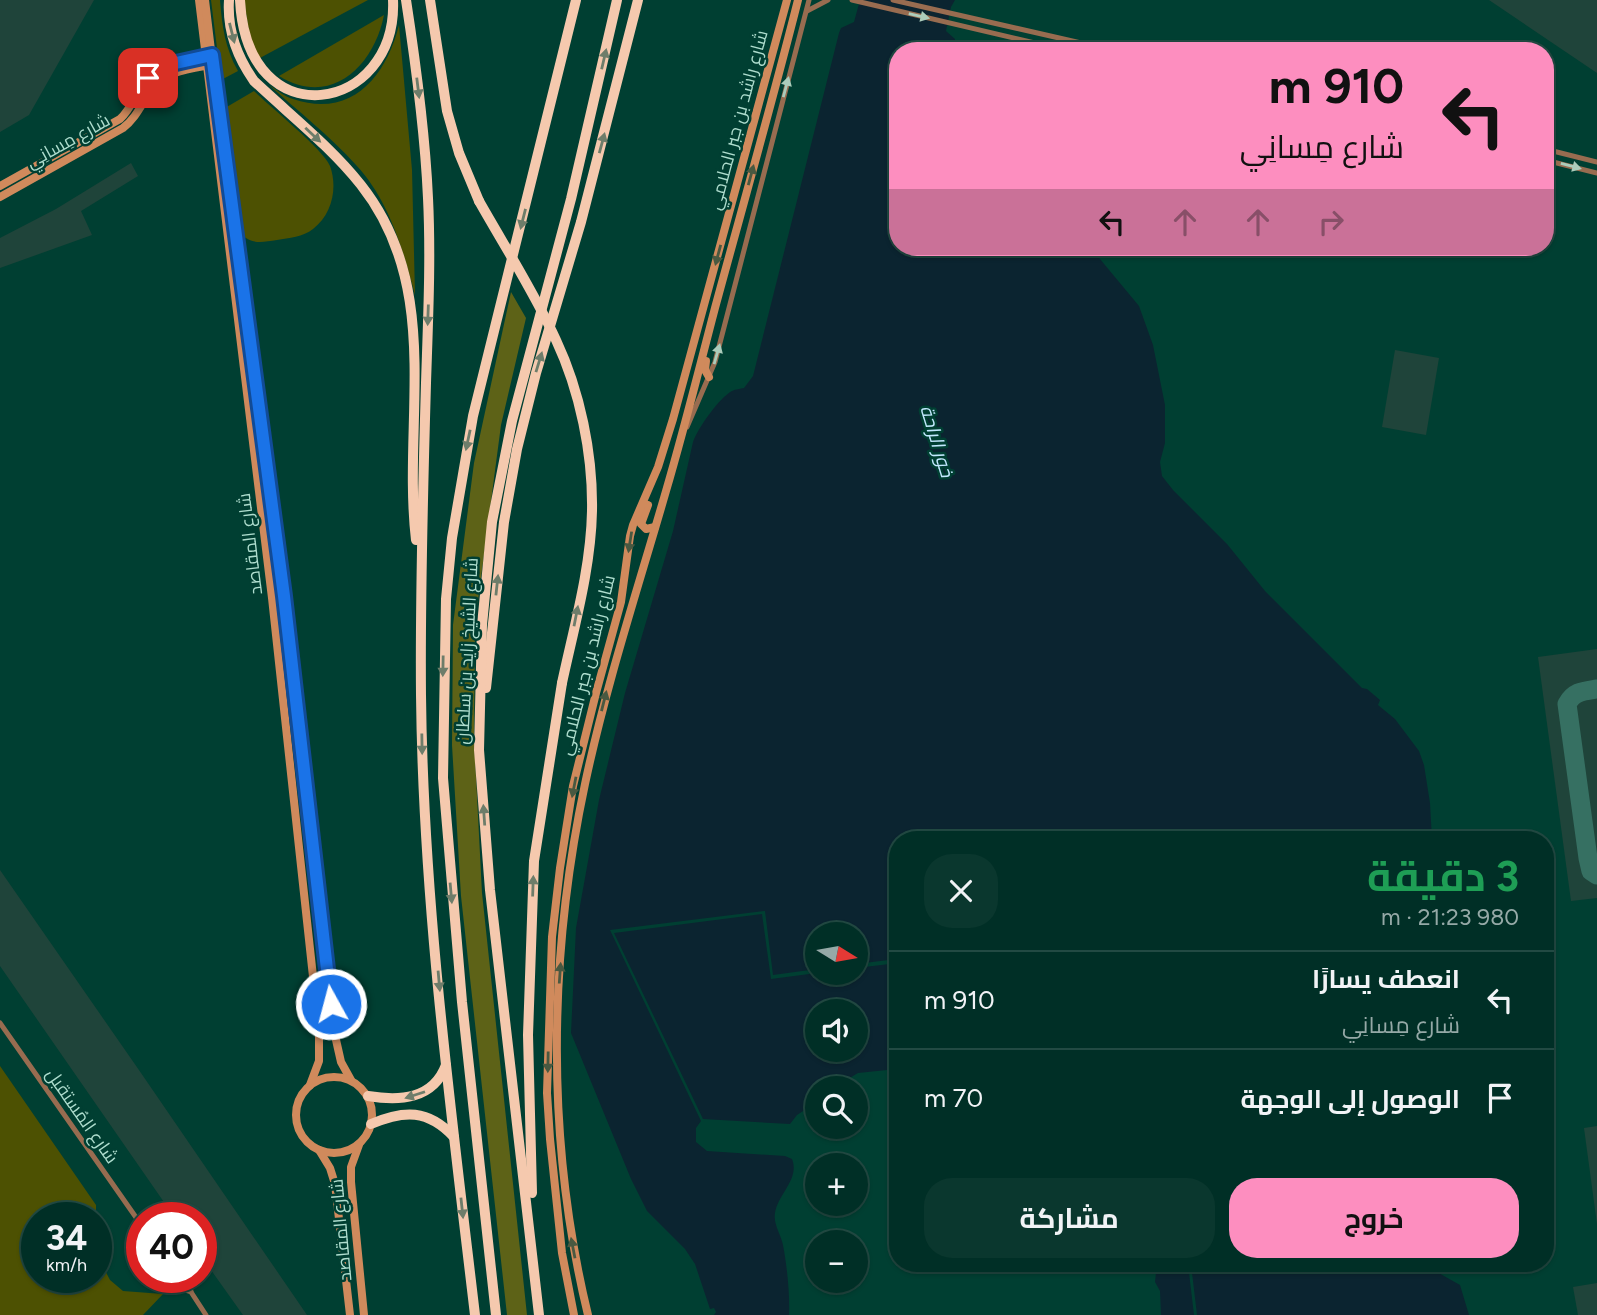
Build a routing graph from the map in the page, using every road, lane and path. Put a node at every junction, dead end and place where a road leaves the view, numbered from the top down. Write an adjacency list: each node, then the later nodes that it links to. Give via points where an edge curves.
1 (199, 0): 20 (street, شارع المقاصد)
2 (205, 0): 20 (street, شارع المقاصد)
3 (229, 0): 36 (highway, one-way to 36, via 230,30 243,65 344,164 380,213 395,243 413,323 415,524)
4 (240, 0): 5 (highway, via 255,60 274,82 289,92 328,95 359,81 372,66 390,29)
5 (393, 0)
6 (406, 0): 36 (highway, one-way to 36, via 428,198)
7 (430, 0): 48 (highway, one-way to 7, bridge, via 528,1035 534,861 562,683 587,563 590,467 574,386 557,340 479,201 458,153)
8 (576, 0): 54 (highway, شارع الشيخ زايد بن سلطان, one-way to 54, via 473,416 455,513 446,599 445,817)
9 (617, 0): 37 (highway, شارع الشيخ زايد بن سلطان, one-way to 9, via 485,587 501,471)
10 (638, 0): 37 (highway, one-way to 10, via 501,547 517,449)
11 (788, 0): 34 (street, شارع راشد بن جبر الحلامي, one-way to 34)
12 (798, 0): 31 (street, شارع راشد بن جبر الحلامي, one-way to 12)
13 (809, 0): 17 (street)
14 (828, 0): 17 (street)
15 (852, 0): 18 (street, one-way to 18)
16 (893, 0): 19 (street)
17 (805, 14): 32 (street, one-way to 17)
18 (1033, 42)
19 (1078, 42)
20 (209, 55): 21 (street, شارع المقاصد); 27 (street, شارع مِسانِي, via 160,69 143,84 120,119)
21 (210, 66): 22 (street, شارع المقاصد); 28 (street, شارع مِسانِي, via 162,79 123,128)
22 (220, 145): 40 (street, شارع المقاصد, via 284,596 334,1031); 41 (street, شارع المقاصد, via 319,1032 319,1061)
23 (1554, 151): 25 (street)
24 (1554, 162): 26 (street, one-way to 26)
25 (1597, 162)
26 (1597, 173)
27 (16, 177): 28 (street); 29 (street, شارع مِسانِي)
28 (21, 185): 30 (street, شارع مِسانِي)
29 (0, 186)
30 (0, 197)
31 (709, 332): 32 (street, via 705,370); 33 (street, شارع راشد بن جبر الحلامي)
32 (709, 377): 33 (street)
33 (680, 439): 35 (street, شارع راشد بن جبر الحلامي)
34 (653, 482): 35 (street, via 642,524 646,529); 56 (street, شارع راشد بن جبر الحلامي, one-way to 56, via 633,525 621,602 573,786 552,937 549,1128 562,1253)
35 (655, 527): 57 (street, شارع راشد بن جبر الحلامي, one-way to 35, via 561,1160 557,1021 562,937 592,753)
36 (421, 578): 39 (highway, one-way to 39, via 425,816)
37 (479, 750): 48 (highway, شارع الشيخ زايد بن سلطان, one-way to 37, via 489,890)
38 (0, 1023): 47 (street, شارع المُستقبل)
39 (447, 1063): 42 (highway, one-way to 42, via 426,1092 398,1099); 44 (highway)
40 (351, 1080): 41 (street, via 334,1076); 42 (street)
41 (310, 1084): 46 (street, via 299,1100 296,1120 304,1138)
42 (368, 1096): 43 (street)
43 (371, 1125): 44 (highway, via 394,1115 413,1114 438,1123); 45 (street)
44 (454, 1137): 53 (highway, one-way to 53)
45 (359, 1143): 46 (street, via 336,1153); 52 (street, شارع المقاصد, via 351,1181)
46 (319, 1150): 51 (street, شارع المقاصد, via 335,1184)
47 (126, 1203)
48 (532, 1248): 55 (highway, شارع الشيخ زايد بن سلطان)
49 (192, 1293): 50 (street)
50 (206, 1315)
51 (350, 1315)
52 (364, 1315)
53 (475, 1315)
54 (496, 1315)
55 (539, 1315)
56 (574, 1315)
57 (587, 1315)

